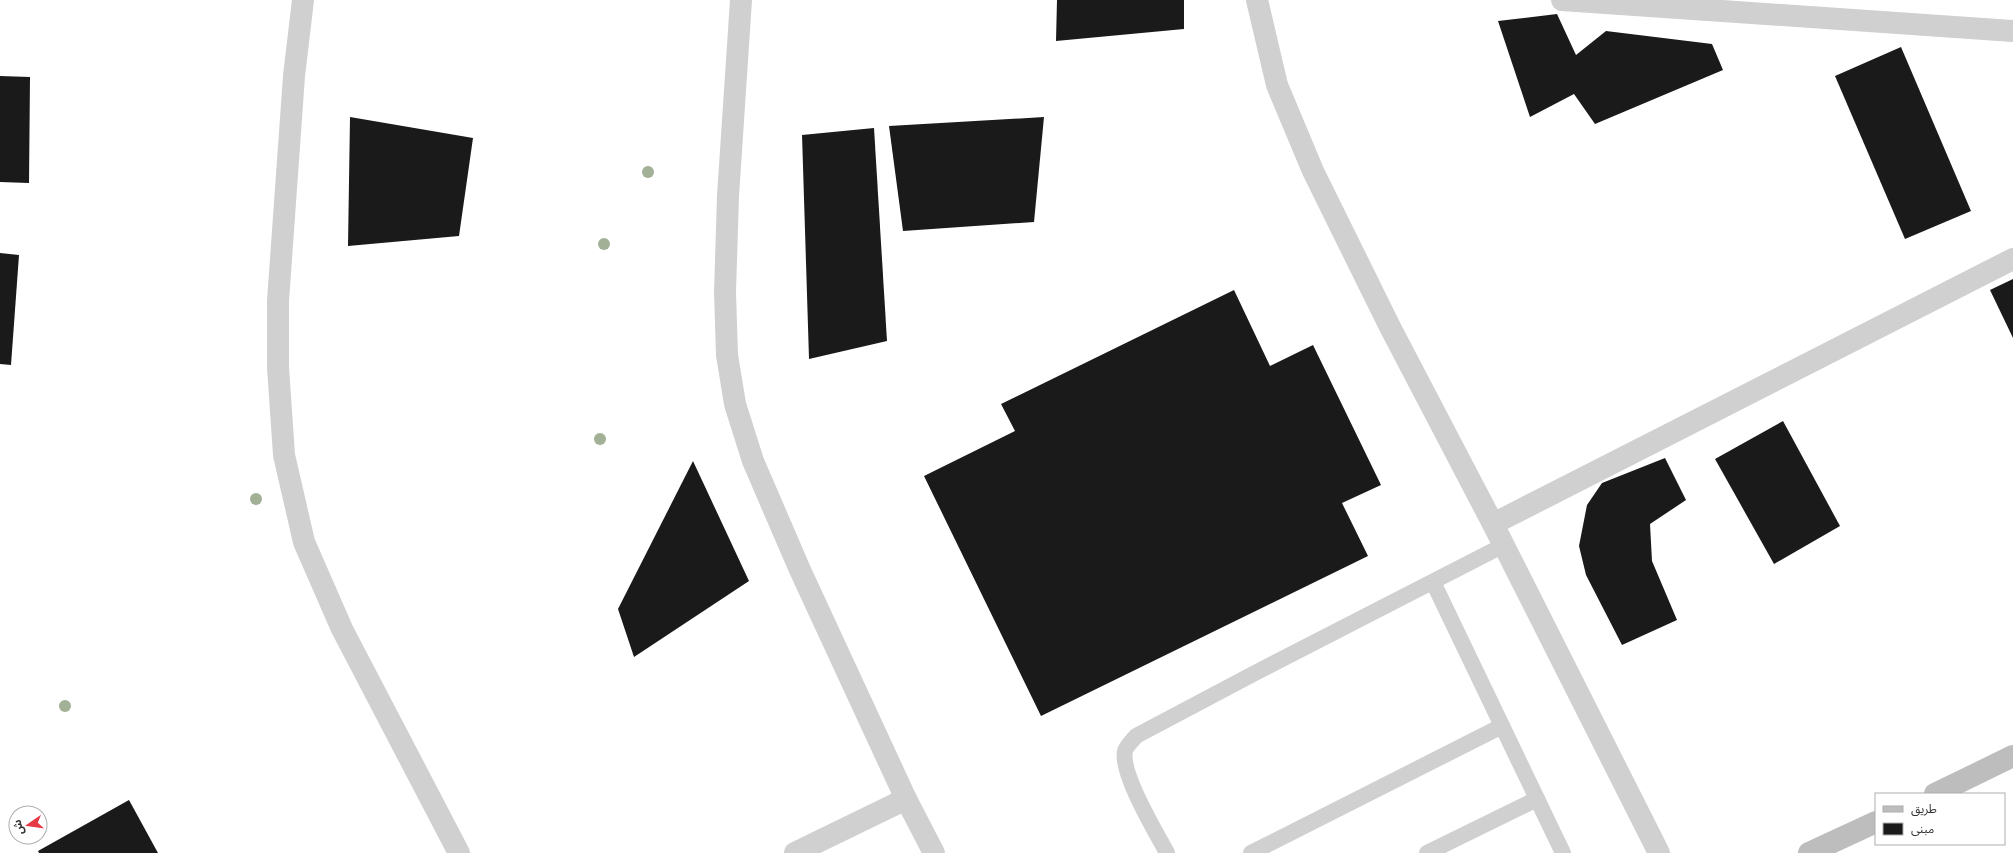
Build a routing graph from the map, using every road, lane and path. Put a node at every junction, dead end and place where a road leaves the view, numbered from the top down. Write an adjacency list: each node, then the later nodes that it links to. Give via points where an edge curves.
1 (303, 0): 16 (street, via 294,76 278,301 278,367 284,455 304,542 342,629)
2 (741, 0): 14 (street, via 724,292 727,355 735,404 753,461 800,570)
3 (1261, 0): 7 (street, via 1277,84 1313,171 1390,327)
4 (1562, 0): 5 (street)
5 (2013, 31)
6 (2013, 259): 7 (street)
7 (1494, 524): 8 (street)
8 (1504, 545): 9 (lane); 23 (street)
9 (1433, 582): 10 (lane); 19 (lane, via 1136,736 1125,750 1128,778)
10 (1502, 726): 13 (lane); 20 (lane)
11 (2013, 756): 12 (street)
12 (1937, 793)
13 (1537, 798): 21 (lane); 22 (lane)
14 (906, 799): 17 (street); 18 (street)
15 (1875, 822): 24 (street)
16 (459, 853)
17 (795, 853)
18 (934, 853)
19 (1167, 853)
20 (1251, 853)
21 (1427, 853)
22 (1563, 853)
23 (1659, 853)
24 (1809, 853)

